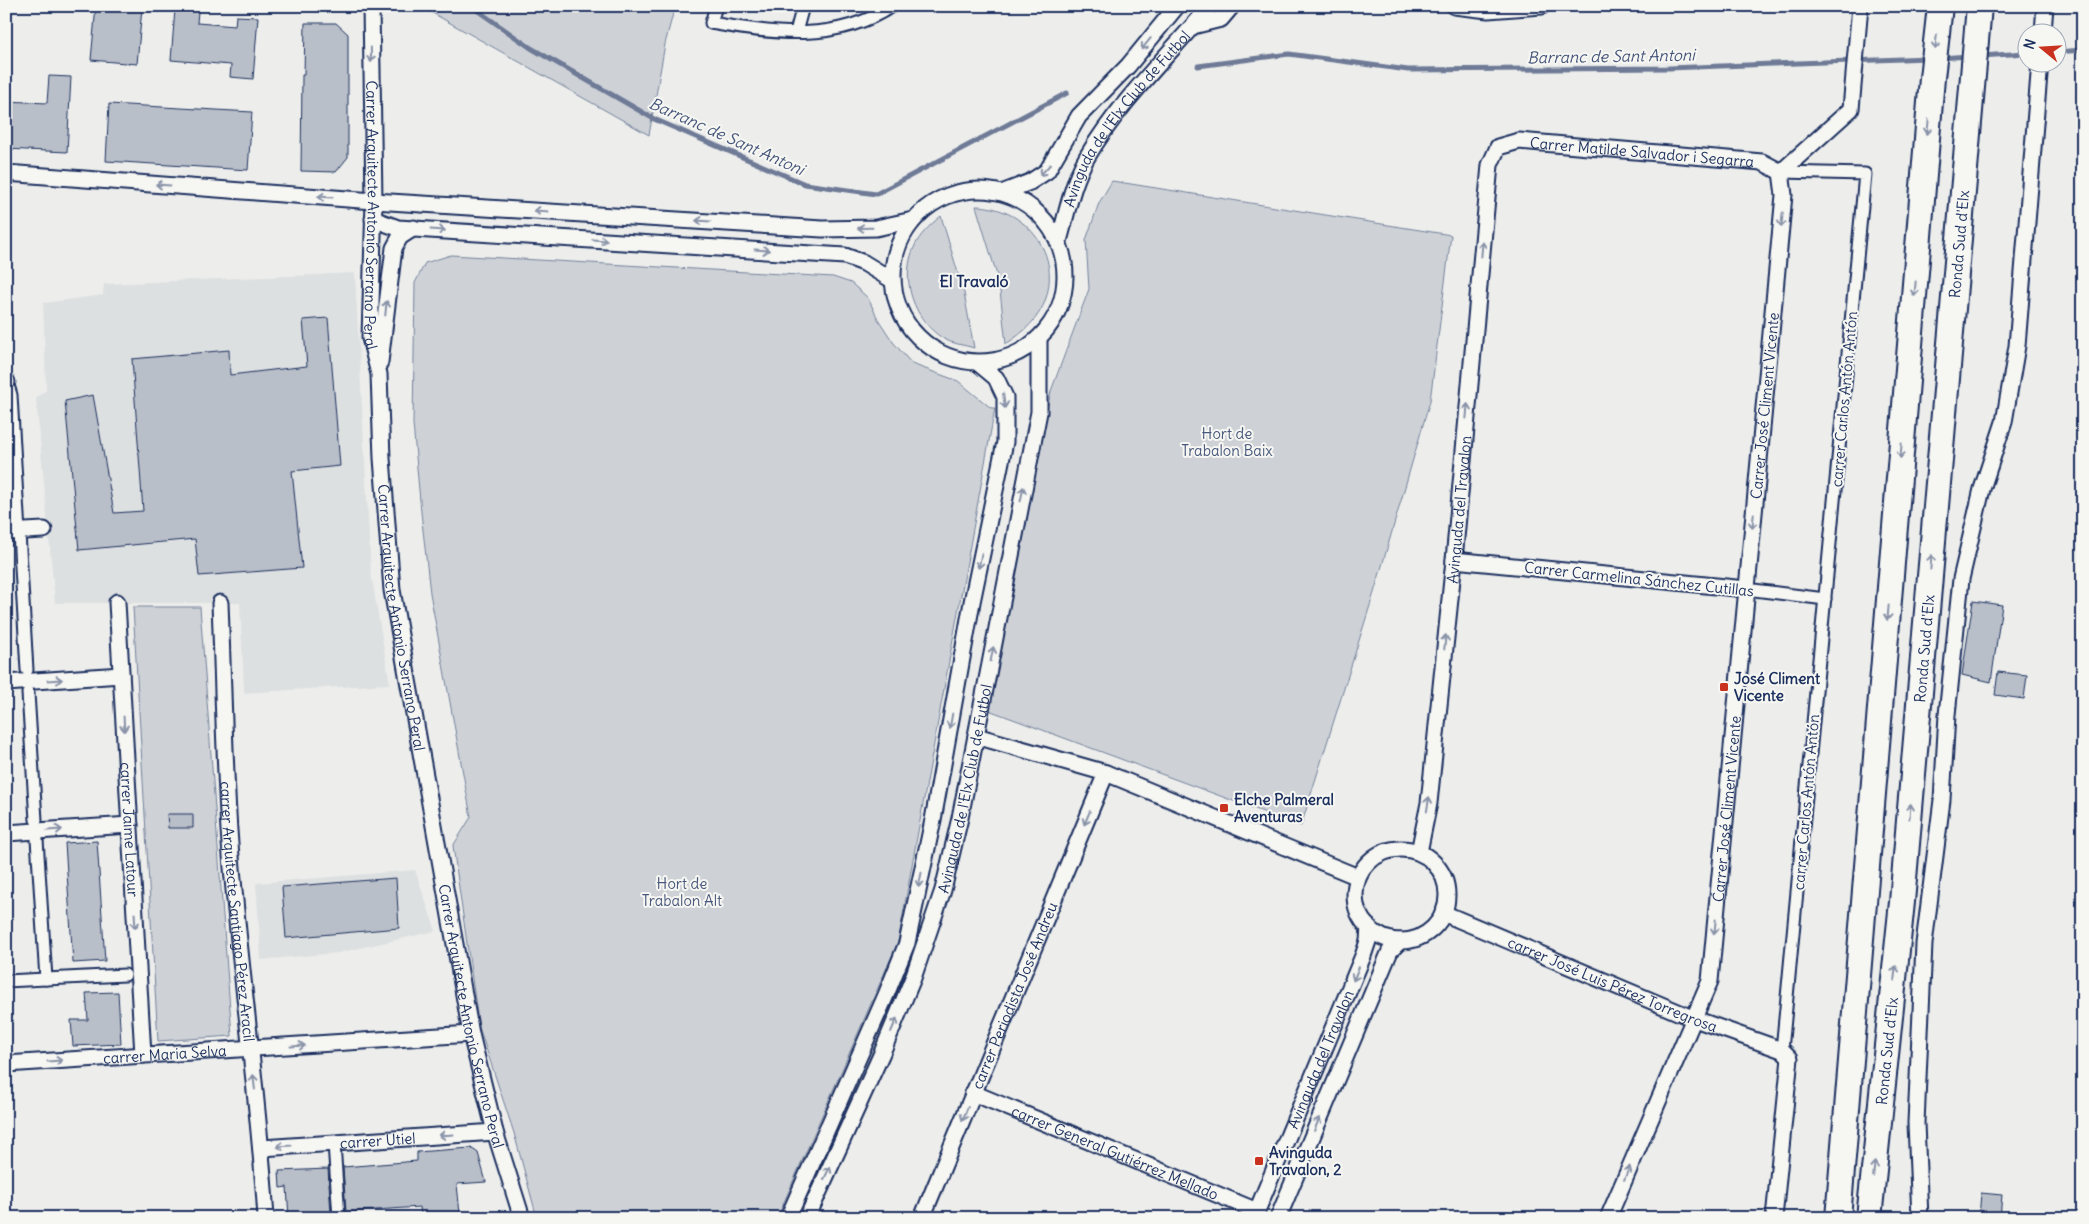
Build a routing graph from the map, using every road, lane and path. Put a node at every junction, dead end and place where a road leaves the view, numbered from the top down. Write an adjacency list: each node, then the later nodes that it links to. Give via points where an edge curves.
1 (371, 6): 23 (street, Carrer Arquitecte Antonio Serrano Peral, one-way to 23)
2 (716, 6): 16 (street, via 711,23 761,32)
3 (803, 6): 16 (street)
4 (892, 6): 16 (street, via 876,17 824,33)
5 (1177, 6): 22 (street, Avinguda de l'Elx Club de Futbol, one-way to 22, via 1128,66 1079,116 1047,171)
6 (1210, 6): 15 (street, Avinguda de l'Elx Club de Futbol)
7 (1232, 6): 15 (street, via 1221,19)
8 (1454, 6): 9 (street, via 1488,10)
9 (1542, 6)
10 (1860, 6): 19 (street, via 1851,109)
11 (1940, 6): 78 (highway, one-way to 78)
12 (2045, 7): 14 (street)
13 (1978, 10): 79 (highway, Ronda Sud d'Elx, one-way to 13, via 1902,902)
14 (2044, 22)
15 (1193, 26): 27 (street, Avinguda de l'Elx Club de Futbol, via 1130,95 1086,158 1072,188)
16 (796, 32)
17 (2039, 72): 80 (street, via 2017,346 2004,422 1982,489 1961,579 1918,1028 1916,1123)
18 (1490, 165): 19 (street, Carrer Matilde Salvador i Segarra, via 1498,147 1519,140 1762,162); 35 (street, Avinguda del Travalon, one-way to 18)
19 (1781, 172): 21 (street, Carrer Matilde Salvador i Segarra); 36 (street, Carrer José Climent Vicente, one-way to 36, via 1784,196)
20 (6, 173): 23 (street, one-way to 20)
21 (1865, 174): 37 (street, carrer Carlos Antón Antón)
22 (1004, 192): 25 (street, via 982,189 947,195); 27 (street, via 1036,210)
23 (374, 201): 24 (street, Carrer Arquitecte Antonio Serrano Peral); 25 (street, one-way to 23, via 876,228 822,229)
24 (373, 219): 26 (street, via 398,228); 31 (street, Carrer Arquitecte Antonio Serrano Peral, via 370,338)
25 (913, 220): 28 (street, via 904,233)
26 (414, 228): 28 (street, one-way to 28, via 845,256); 31 (street, one-way to 26, via 394,248 400,237)
27 (1059, 241): 29 (street, via 1066,280 1056,316)
28 (892, 280): 30 (street, via 897,303 909,328 932,349 962,361)
29 (1039, 338): 30 (street, via 1017,354); 44 (street, Avinguda de l'Elx Club de Futbol, one-way to 29, via 1039,412)
30 (978, 363): 72 (street, Avinguda de l'Elx Club de Futbol, one-way to 72, via 996,378 1006,397 1005,442 933,820 906,943)
31 (379, 374): 59 (street, Carrer Arquitecte Antonio Serrano Peral, via 392,590)
32 (7, 382): 34 (street, via 11,395)
33 (44, 530): 34 (street)
34 (12, 532): 40 (street)
35 (1454, 560): 36 (street, Carrer Carmelina Sánchez Cutillas); 50 (street, Avinguda del Travalon, one-way to 35, via 1429,803)
36 (1746, 590): 37 (street, Carrer Carmelina Sánchez Cutillas); 58 (street, Carrer José Climent Vicente, one-way to 58, via 1710,981)
37 (1825, 599): 61 (street, carrer Carlos Antón Antón)
38 (117, 602): 41 (street, carrer Jaime Latour)
39 (220, 603): 60 (street, carrer Arquitecte Santiago Pérez Aracil, via 229,829)
40 (27, 670)
41 (121, 675): 42 (street, one-way to 41); 47 (street, carrer Jaime Latour, one-way to 47)
42 (6, 683)
43 (28, 693): 46 (street)
44 (976, 736): 45 (street); 73 (street, Avinguda de l'Elx Club de Futbol, one-way to 44, via 913,978 943,890)
45 (1106, 773): 51 (street); 64 (street, carrer Periodista José Andreu, one-way to 64)
46 (36, 820)
47 (130, 825): 48 (street, one-way to 47); 62 (street, carrer Jaime Latour, one-way to 62)
48 (6, 833)
49 (37, 839): 56 (street)
50 (1418, 852): 51 (street, via 1399,848 1378,854); 52 (street, via 1434,862 1444,876 1447,895)
51 (1358, 877): 53 (street, via 1356,901 1360,915)
52 (1444, 913): 54 (street, via 1424,935); 58 (street, carrer José Luis Pérez Torregrosa)
53 (1369, 927): 54 (street, via 1380,936); 68 (street, Avinguda del Travalon, one-way to 68, via 1363,956)
54 (1400, 941): 75 (street, Avinguda del Travalon, one-way to 54, via 1390,951)
55 (125, 975): 56 (street)
56 (46, 979): 57 (street)
57 (6, 981)
58 (1692, 1018): 61 (street, carrer José Luis Pérez Torregrosa); 76 (street, Carrer José Climent Vicente, one-way to 58)
59 (471, 1034): 60 (street, carrer Maria Selva, one-way to 59); 65 (street, Carrer Arquitecte Antonio Serrano Peral)
60 (249, 1049): 62 (street, carrer Maria Selva); 67 (street, carrer Arquitecte Santiago Pérez Aracil, one-way to 60)
61 (1782, 1050): 77 (street, carrer Carlos Antón Antón, via 1790,1058)
62 (143, 1055): 63 (street, carrer Maria Selva, one-way to 62)
63 (6, 1064)
64 (974, 1093): 68 (street, carrer General Gutiérrez Mellado); 74 (street, carrer Periodista José Andreu, one-way to 74)
65 (495, 1132): 66 (street, carrer Utiel, one-way to 66); 71 (street, Carrer Arquitecte Antonio Serrano Peral)
66 (334, 1143): 67 (street, carrer Utiel, one-way to 67); 70 (street)
67 (262, 1148): 69 (street, carrer Arquitecte Santiago Pérez Aracil)
68 (1256, 1214)
69 (266, 1218)
70 (339, 1218)
71 (522, 1218)
72 (788, 1218)
73 (807, 1218)
74 (922, 1218)
75 (1278, 1218)
76 (1608, 1218)
77 (1774, 1218)
78 (1838, 1218)
79 (1869, 1218)
80 (1920, 1218)

